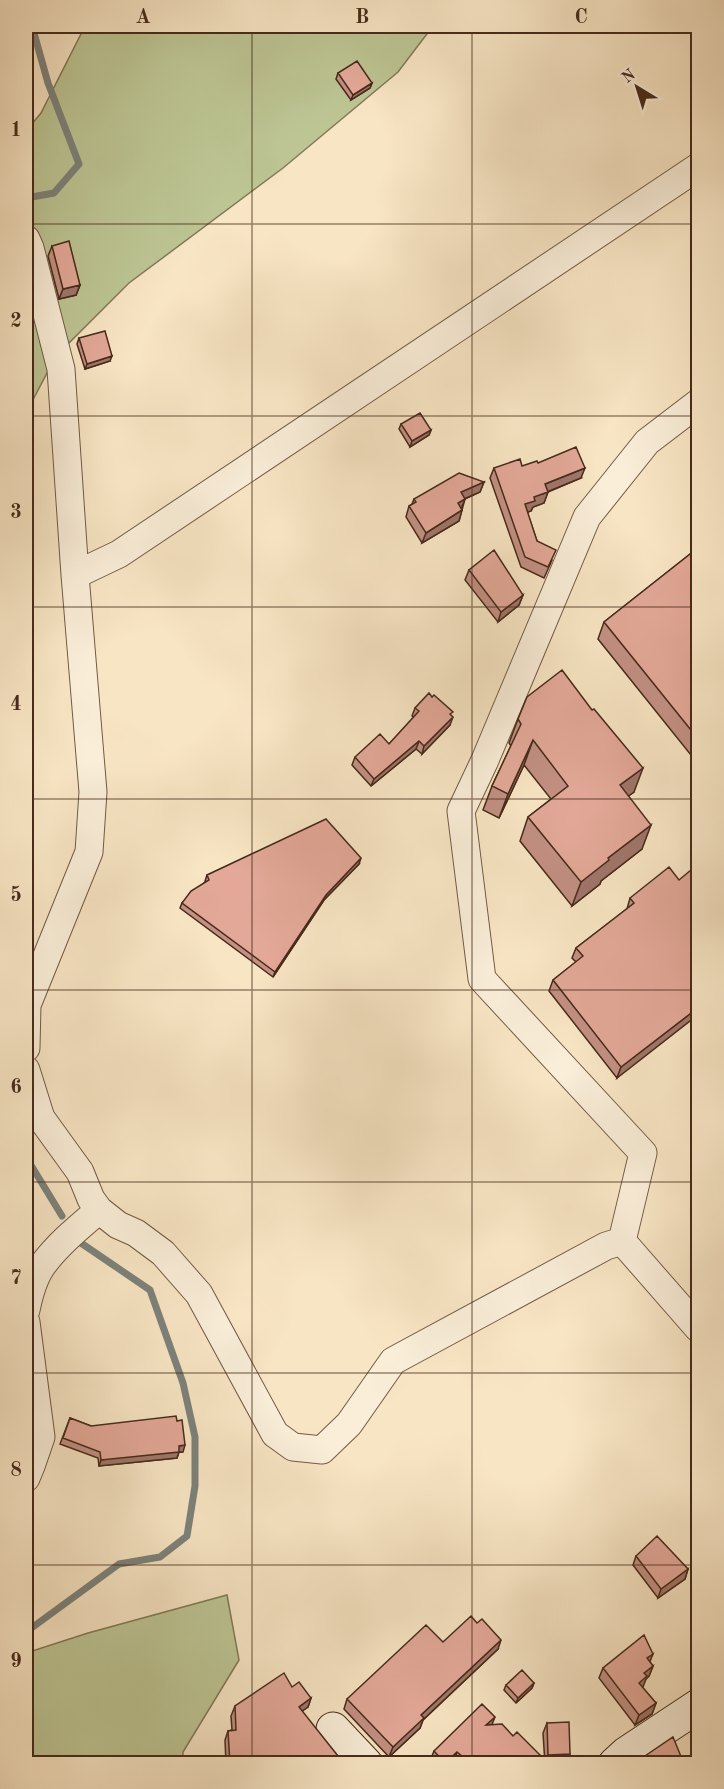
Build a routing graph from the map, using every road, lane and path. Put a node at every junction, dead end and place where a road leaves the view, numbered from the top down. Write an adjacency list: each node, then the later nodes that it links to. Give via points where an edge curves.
1 (699, 167): 4 (street, via 119,554)
2 (26, 239): 4 (street, via 61,369)
3 (699, 403): 8 (street, via 647,442 587,517 461,811 482,979 643,1153)
4 (75, 575): 5 (street, via 93,792 89,852 27,1005)
5 (26, 1048)
6 (26, 1070): 7 (street, via 42,1118 80,1172)
7 (99, 1210): 8 (street, via 163,1253 199,1294 275,1434 294,1447 322,1450 349,1424 393,1361); 9 (street, via 41,1267 30,1289)
8 (622, 1241): 11 (street)
9 (26, 1310)
10 (26, 1322): 12 (street, via 41,1437)
11 (699, 1328)
12 (26, 1478)
13 (699, 1706): 16 (street)
14 (333, 1729): 15 (street)
15 (366, 1764)
16 (615, 1764)

